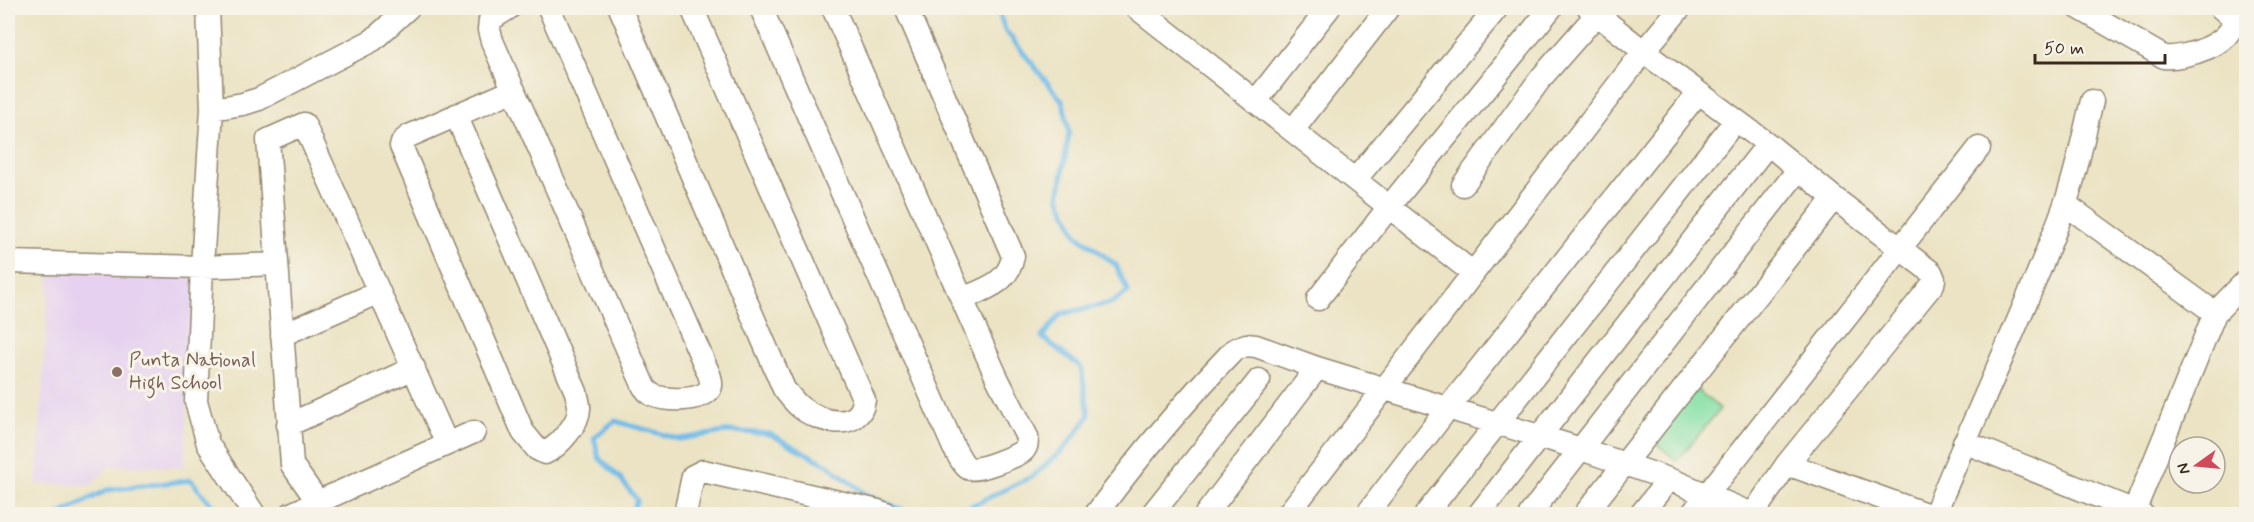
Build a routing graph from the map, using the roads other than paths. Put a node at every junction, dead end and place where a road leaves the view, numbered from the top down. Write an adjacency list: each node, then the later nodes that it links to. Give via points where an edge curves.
1 (208, 8): 24 (street)
2 (408, 8): 24 (street, via 373,40 259,99)
3 (509, 8): 20 (street, via 490,20 489,30)
4 (549, 8): 20 (street, via 704,363 711,381 708,393 690,399 667,398 652,396 644,387)
5 (620, 8): 6 (street, via 784,389 800,407 821,418 844,422 855,419 863,410 864,400)
6 (692, 8)
7 (761, 8): 43 (street, via 954,448 971,470 1021,453 1027,437)
8 (833, 8): 43 (street)
9 (906, 8): 43 (street, via 1013,256 1011,269 992,286)
10 (1137, 8): 22 (street)
11 (1329, 8): 22 (street)
12 (1388, 8): 27 (street)
13 (1497, 8): 31 (street)
14 (1551, 8): 35 (street)
15 (1680, 8): 19 (street)
16 (2079, 8): 17 (street, via 2164,57 2176,58 2218,42 2231,30 2233,18)
17 (2221, 8)
18 (1593, 11): 19 (street); 32 (street)
19 (1644, 51): 21 (street); 40 (street)
20 (514, 90): 25 (street)
21 (1698, 93): 26 (street); 51 (street)
22 (1256, 101): 27 (street)
23 (2092, 101): 34 (street)
24 (212, 109): 39 (street)
25 (456, 116): 25 (street, via 576,392 577,420 545,453 523,432 402,151 403,141 409,136)
26 (1735, 121): 28 (street); 52 (street)
27 (1293, 130): 31 (street)
28 (1768, 144): 30 (street); 55 (street)
29 (1979, 148): 36 (street)
30 (1798, 170): 33 (street); 58 (street)
31 (1356, 180): 35 (street)
32 (1463, 185)
33 (1834, 198): 36 (street); 59 (street)
34 (2065, 204): 45 (street); 56 (street)
35 (1389, 207): 40 (street); 44 (street)
36 (1900, 249): 60 (street, via 1931,272 1933,284); 62 (street)
37 (8, 262): 39 (street)
38 (277, 264): 39 (street); 42 (street, via 268,140 304,124); 46 (street)
39 (202, 267): 65 (street, via 196,401 208,444)
40 (1473, 273): 50 (street)
41 (2247, 281): 45 (street)
42 (379, 292): 46 (street); 47 (street)
43 (962, 299)
44 (1318, 299)
45 (2214, 313): 64 (street)
46 (282, 335): 53 (street)
47 (414, 368): 53 (street); 57 (street)
48 (1317, 368): 50 (street); 69 (street, via 1256,346 1234,350 1179,408); 71 (street)
49 (1259, 380): 70 (street)
50 (1383, 389): 51 (street); 72 (street)
51 (1448, 408): 52 (street); 73 (street)
52 (1496, 423): 55 (street); 74 (street)
53 (288, 425): 63 (street, via 292,465)
54 (474, 432): 57 (street)
55 (1541, 437): 58 (street); 75 (street)
56 (1964, 441): 64 (street); 82 (street)
57 (447, 444): 63 (street)
58 (1581, 449): 59 (street); 76 (street)
59 (1624, 464): 61 (street); 77 (street)
60 (1787, 465): 80 (street); 81 (street)
61 (1669, 479): 62 (street); 78 (street)
62 (1707, 496): 79 (street); 80 (street)
63 (318, 502): 66 (street)
64 (2136, 513)
65 (254, 514)
66 (291, 514)
67 (685, 514): 68 (street, via 693,476 703,471)
68 (886, 514)
69 (1096, 514)
70 (1152, 514)
71 (1206, 514)
72 (1288, 514)
73 (1367, 514)
74 (1426, 514)
75 (1479, 514)
76 (1530, 514)
77 (1585, 514)
78 (1641, 514)
79 (1692, 514)
80 (1752, 514)
81 (1926, 514)
82 (1935, 514)

